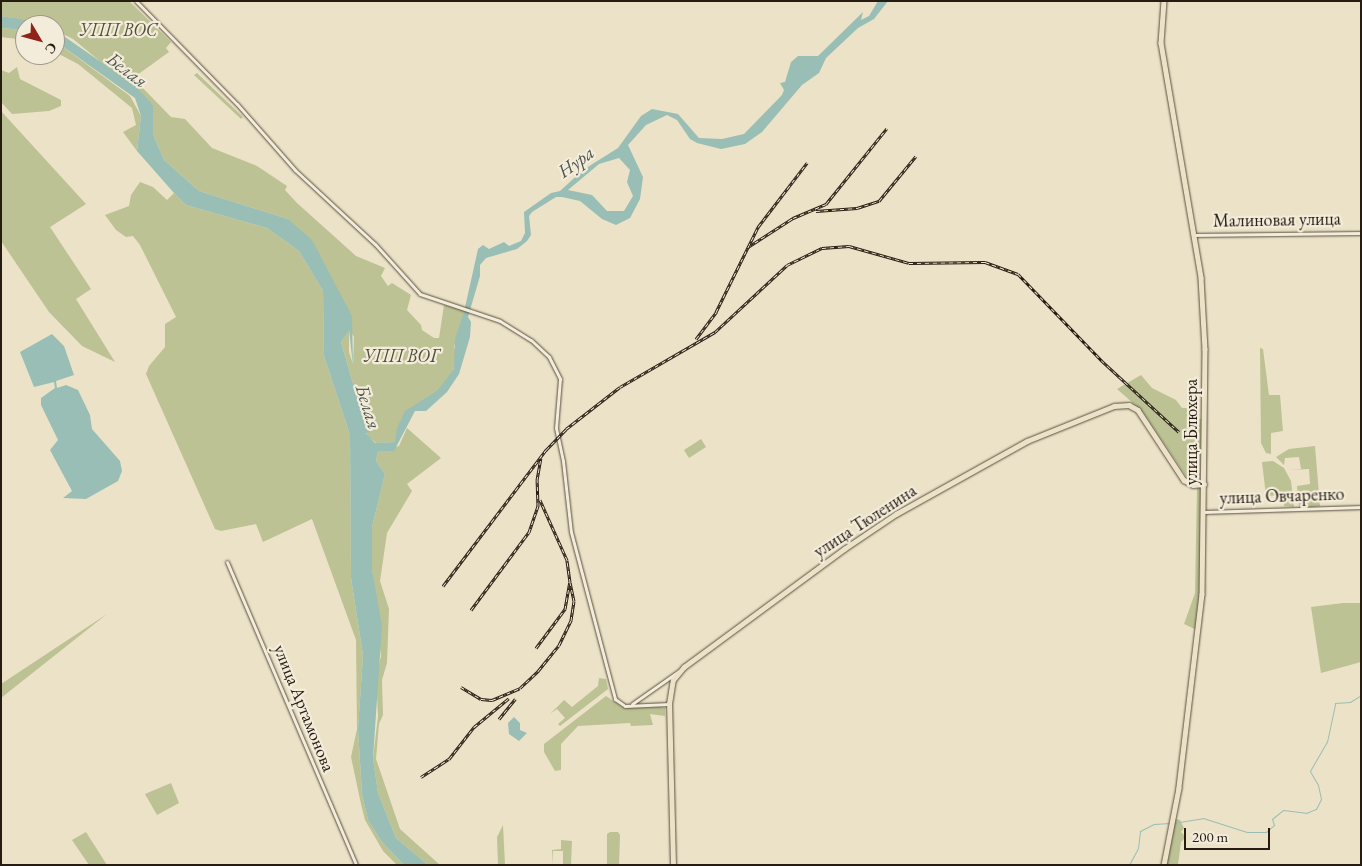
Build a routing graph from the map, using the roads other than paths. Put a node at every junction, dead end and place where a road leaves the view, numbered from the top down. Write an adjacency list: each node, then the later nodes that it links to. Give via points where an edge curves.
1 (136, 1): 13 (street, via 295,170 375,244 406,282 429,299 476,313 520,332 556,368 560,394 556,428 571,532 615,698)
2 (1164, 1): 4 (main road, улица Блюхера, via 1161,43)
3 (1361, 233): 4 (street, Малиновая улица)
4 (1194, 234): 5 (main road, улица Блюхера, via 1205,315)
5 (1204, 484): 7 (main road, улица Блюхера); 9 (main road, улица Тюленина, via 1193,485 1184,480 1143,416 1133,407 1114,406 1074,420 1027,441 882,523)
6 (1361, 507): 7 (street, улица Овчаренко)
7 (1205, 512): 16 (main road, улица Блюхера, via 1198,643)
8 (227, 562): 14 (street, улица Артамонова)
9 (684, 667): 10 (street, улица Тюленина); 11 (main road, улица Тюленина)
10 (661, 684): 11 (street); 13 (street, улица Тюленина)
11 (671, 684): 12 (main road)
12 (669, 704): 13 (street); 15 (main road)
13 (629, 706)
14 (356, 865)
15 (673, 865)
16 (1164, 865)

